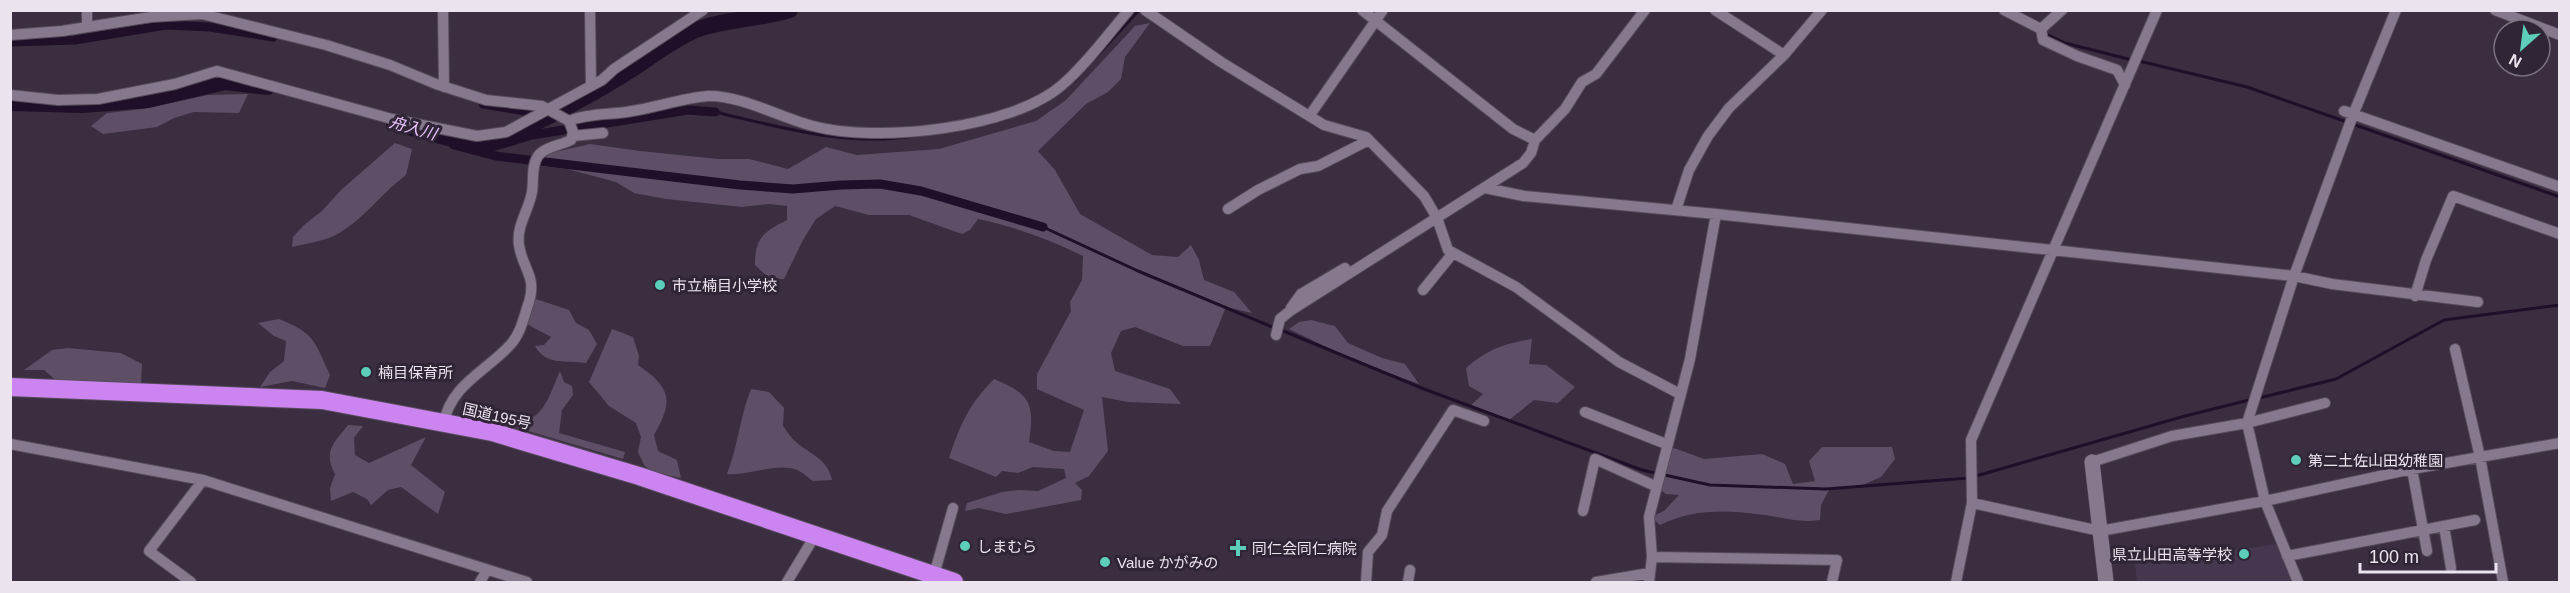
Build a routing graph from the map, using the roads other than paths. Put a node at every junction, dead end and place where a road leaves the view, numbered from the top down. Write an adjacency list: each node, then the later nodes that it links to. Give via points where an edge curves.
1 (87, 10): 18 (street)
2 (443, 10): 25 (street)
3 (590, 10): 24 (street)
4 (703, 10): 24 (street)
5 (1129, 10): 30 (street, via 1063,85 1045,98 998,116 949,127 897,134 860,133 814,127 709,96 618,114)
6 (1362, 10): 17 (street)
7 (1383, 10): 17 (street)
8 (1645, 10): 33 (street, via 1596,74 1582,82 1565,109)
9 (1715, 10): 22 (street)
10 (1822, 10): 22 (street)
11 (2004, 10): 19 (street)
12 (2062, 10): 19 (street)
13 (2396, 10): 28 (street)
14 (2495, 10): 21 (street)
15 (1147, 12): 29 (street)
16 (2153, 12): 23 (street)
17 (1376, 22): 29 (street); 33 (street, via 1513,129)
18 (87, 27): 20 (street); 25 (street, via 202,14 326,45)
19 (2042, 34): 23 (street, via 2077,56 2116,70)
20 (10, 35)
21 (2559, 35)
22 (1784, 55): 37 (street, via 1729,108 1708,136 1689,170)
23 (2125, 85): 41 (street)
24 (591, 86): 27 (street)
25 (444, 87): 27 (street, via 486,100 542,106)
26 (10, 95): 27 (street, via 98,99 176,84 217,71 392,119 477,136 506,132)
27 (553, 111): 30 (street)
28 (2348, 113): 34 (street); 43 (street, via 2346,133)
29 (1310, 116): 32 (street, via 1324,125)
30 (571, 128): 31 (street); 54 (street, via 566,143 537,159 531,197 519,230 520,251 532,289 520,327 511,344 456,394)
31 (603, 133)
32 (1369, 140): 36 (street, via 1318,166 1300,170); 39 (street, via 1424,196)
33 (1535, 140): 35 (street, via 1523,163)
34 (2559, 187)
35 (1485, 189): 37 (street); 39 (street)
36 (1228, 209)
37 (1676, 210): 38 (street)
38 (1716, 213): 41 (street); 50 (street)
39 (1437, 218): 42 (street, via 1448,250); 47 (street, via 1290,311 1280,319)
40 (2559, 234): 45 (street, via 2453,196)
41 (2053, 250): 43 (street); 65 (street, via 1971,440)
42 (1453, 253): 44 (street); 50 (street, via 1516,287 1619,362)
43 (2294, 276): 45 (street); 55 (street)
44 (1423, 290)
45 (2415, 296): 46 (street)
46 (2478, 302)
47 (1276, 335)
48 (2455, 348): 59 (street)
49 (10, 387): 54 (highway, 国道195号, via 322,400)
50 (1680, 394): 56 (street)
51 (2325, 403): 55 (street)
52 (1585, 412): 56 (street)
53 (1484, 421): 86 (street, via 1453,410 1387,511 1382,535 1368,552)
54 (444, 423): 72 (highway, 国道195号, via 569,453)
55 (2247, 423): 60 (street, via 2172,436); 64 (street)
56 (1668, 439): 63 (street)
57 (2559, 443): 59 (street)
58 (10, 444): 62 (street)
59 (2480, 457): 61 (street); 93 (street)
60 (2092, 462): 71 (street)
61 (2412, 469): 64 (street); 70 (street)
62 (203, 480): 77 (street); 81 (street, via 149,550)
63 (1656, 484): 67 (street, via 1595,459); 75 (street, via 1649,517)
64 (2265, 501): 71 (street); 74 (street)
65 (1972, 503): 71 (street); 90 (street)
66 (953, 508): 79 (street)
67 (1583, 511)
68 (2475, 520): 69 (street)
69 (2444, 526): 70 (street); 76 (street)
70 (2424, 530): 73 (street); 74 (street)
71 (2100, 531): 91 (street)
72 (816, 534): 79 (highway, 国道195号); 84 (street)
73 (2427, 551)
74 (2288, 556): 92 (street)
75 (1652, 557): 80 (street); 89 (street, via 1838,560)
76 (2451, 568)
77 (487, 570): 82 (street); 83 (street)
78 (1410, 570): 87 (street)
79 (934, 575): 85 (highway, 国道195号)
80 (1649, 578): 88 (street)
81 (191, 582)
82 (480, 582)
83 (527, 582)
84 (787, 582)
85 (954, 582)
86 (1366, 582)
87 (1408, 582)
88 (1596, 582)
89 (1832, 582)
90 (1956, 582)
91 (2106, 582)
92 (2298, 582)
93 (2503, 582)

